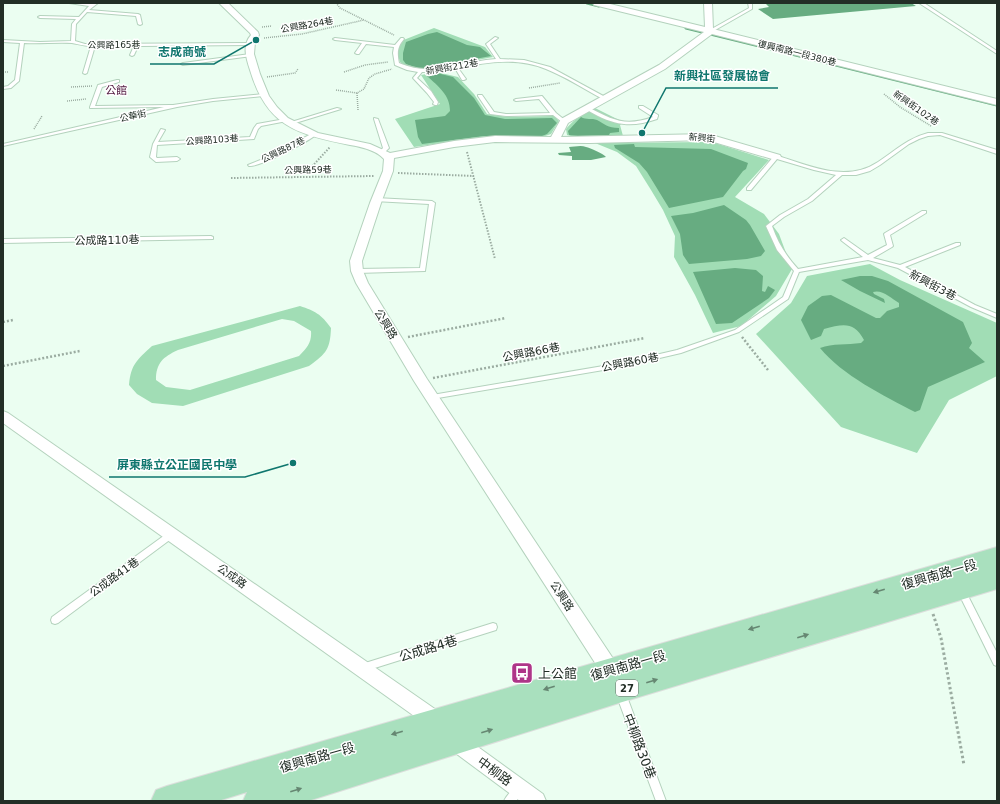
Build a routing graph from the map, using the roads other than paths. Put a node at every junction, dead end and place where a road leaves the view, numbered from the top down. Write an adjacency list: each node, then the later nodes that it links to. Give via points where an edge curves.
1 (71, 3): 7 (lane)
2 (226, 3): 17 (street, via 252,29 255,35)
3 (597, 3): 12 (street, 復興南路一段380巷)
4 (708, 3): 12 (street)
5 (750, 3): 12 (lane, via 751,8)
6 (921, 3): 25 (lane)
7 (94, 4): 8 (lane)
8 (86, 11): 10 (lane); 11 (lane, via 138,14)
9 (40, 17): 10 (lane)
10 (79, 18): 19 (lane, via 74,24)
11 (140, 24)
12 (709, 32): 38 (street, via 662,67); 40 (street, 復興南路一段380巷)
13 (496, 38): 28 (lane, via 488,44)
14 (335, 39): 20 (lane)
15 (402, 39): 23 (lane)
16 (3, 41): 18 (lane, 公興路165巷)
17 (250, 41): 21 (lane, 公興路165巷); 27 (street)
18 (22, 42): 19 (lane, 公興路165巷); 35 (lane, via 17,80 9,87)
19 (73, 42): 22 (lane, 公興路165巷)
20 (365, 42): 23 (lane); 24 (lane)
21 (136, 45): 22 (lane, 公興路165巷); 26 (lane)
22 (94, 46): 32 (lane)
23 (396, 46): 31 (lane, 新興街212巷, via 394,54 397,64 406,70)
24 (358, 53)
25 (997, 54)
26 (132, 55)
27 (250, 55): 29 (lane); 36 (street)
28 (499, 60): 30 (lane, 新興街212巷); 38 (lane, 新興街212巷, via 540,65)
29 (183, 64)
30 (455, 66): 31 (lane, 新興街212巷); 33 (lane)
31 (420, 72): 41 (lane, via 415,78 429,92)
32 (85, 73)
33 (464, 79)
34 (117, 81): 42 (lane, via 100,86 92,107)
35 (3, 88)
36 (263, 95): 42 (lane, 公華街); 48 (street)
37 (480, 96): 46 (lane, via 492,113)
38 (605, 98): 44 (street)
39 (516, 100): 46 (lane, via 540,97)
40 (997, 102)
41 (435, 104)
42 (177, 106): 54 (lane, 公華街)
43 (641, 107): 44 (lane, via 656,116 655,118 626,125 609,120)
44 (586, 108): 49 (street)
45 (339, 109): 48 (lane)
46 (554, 114): 49 (lane)
47 (376, 119): 56 (lane)
48 (288, 121): 51 (street); 53 (lane, 公興路103巷, via 259,125 252,138)
49 (564, 121): 52 (street)
50 (163, 130): 53 (lane)
51 (315, 134): 56 (street, via 367,146); 59 (lane, 公興路87巷)
52 (554, 140): 56 (street, 新興街, via 495,139); 57 (street, 新興街, via 708,137)
53 (155, 144): 58 (lane, via 153,157 156,160)
54 (3, 145)
55 (997, 152): 60 (lane, 新興街, via 932,133 909,141 881,163 866,170)
56 (386, 154): 62 (street, via 390,161)
57 (776, 157): 60 (lane, 新興街); 61 (lane)
58 (177, 159)
59 (251, 165)
60 (838, 174): 71 (lane, via 810,200 769,226 773,240 783,257)
61 (749, 189)
62 (376, 200): 70 (street, via 356,261); 70 (lane, via 432,204 423,270)
63 (924, 212): 68 (lane, via 887,234 890,246)
64 (211, 238): 66 (lane, 公成路110巷)
65 (844, 240): 68 (lane, 新興街3巷)
66 (3, 241)
67 (958, 244): 69 (lane)
68 (868, 258): 69 (lane, 新興街3巷); 71 (lane, 新興街3巷)
69 (900, 267): 72 (lane, 新興街3巷)
70 (357, 271): 73 (street, 公興路, via 362,284)
71 (797, 271): 73 (lane, 公興路60巷, via 786,298 737,331 679,352 621,365)
72 (997, 316)
73 (432, 397): 83 (street, 公興路)
74 (3, 416): 75 (street, 公成路)
75 (172, 534): 79 (lane, 公成路41巷); 82 (street, 公成路)
76 (997, 557): 83 (main road, 復興南路一段 / 27, one-way to 83)
77 (997, 578): 78 (main road, 復興南路一段 / 27)
78 (961, 589): 81 (lane); 83 (main road, 復興南路一段 / 27, one-way to 78)
79 (55, 620)
80 (493, 627): 82 (lane, 公成路4巷)
81 (997, 662)
82 (362, 668): 84 (street, 公成路)
83 (615, 680): 84 (main road, 復興南路一段 / 27); 89 (lane, 中柳路30巷)
84 (446, 731): 85 (street, 中柳路); 86 (main road, 復興南路一段 / 27, one-way to 86); 87 (main road, 復興南路一段 / 27, one-way to 84)
85 (514, 795): 88 (street, 中柳路)
86 (167, 801)
87 (259, 801)
88 (536, 801)
89 (661, 801)

